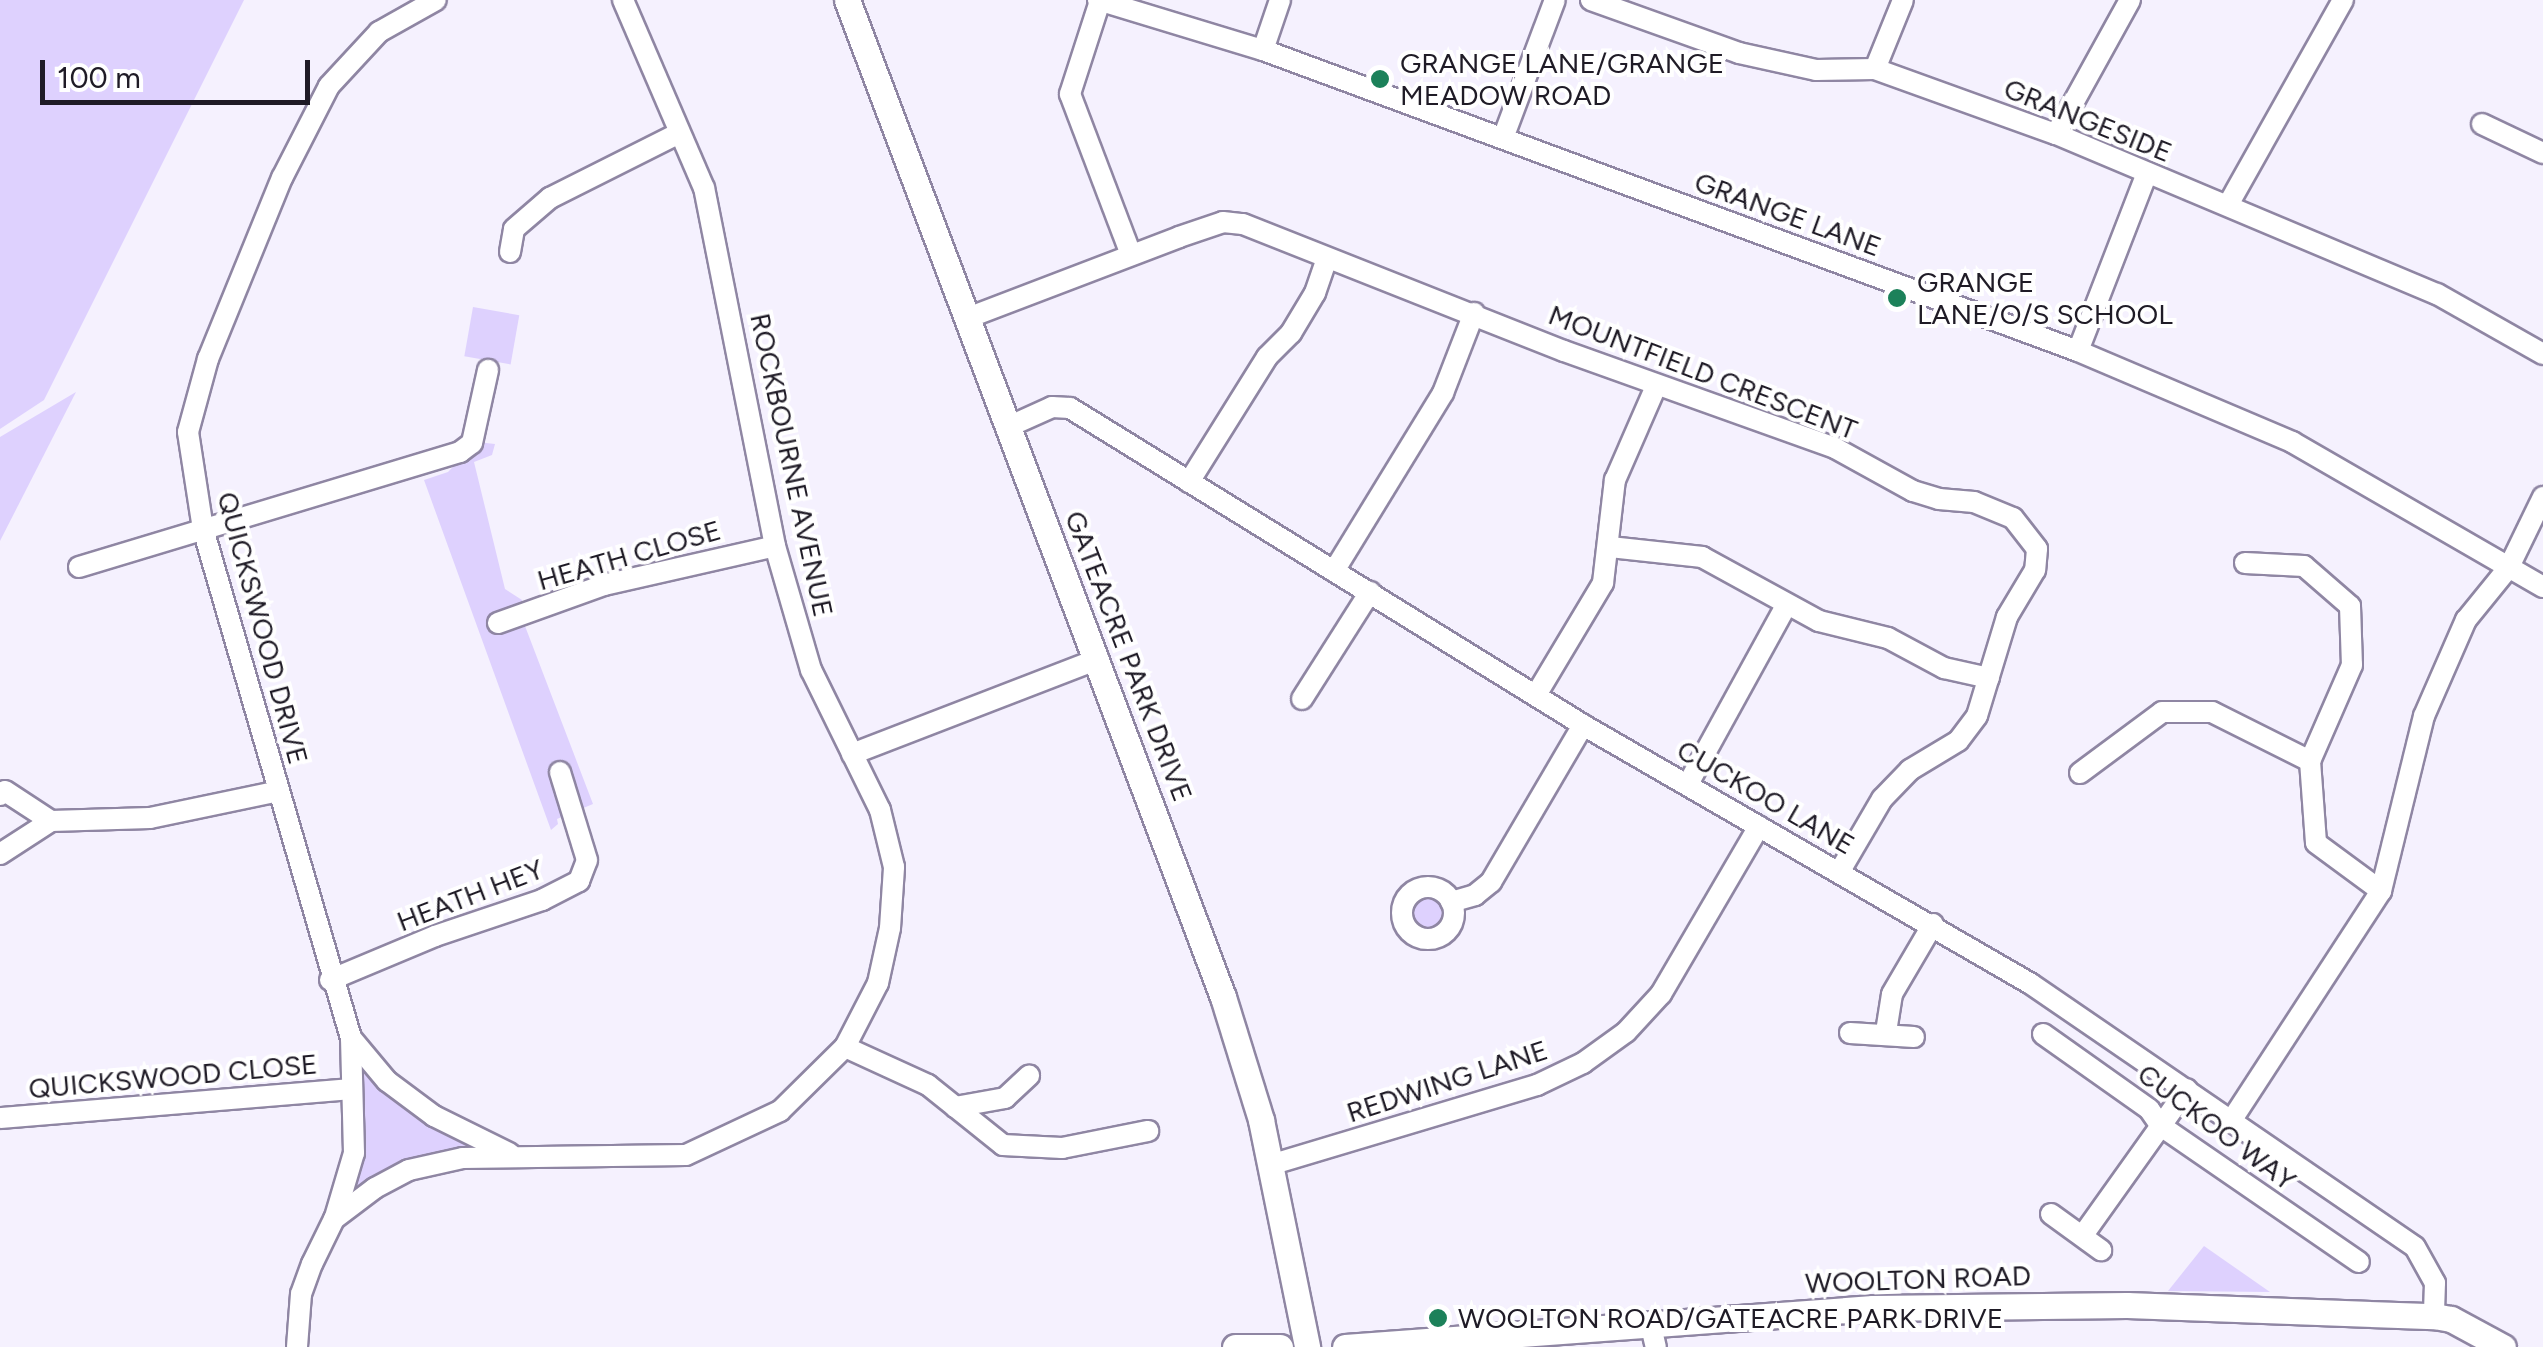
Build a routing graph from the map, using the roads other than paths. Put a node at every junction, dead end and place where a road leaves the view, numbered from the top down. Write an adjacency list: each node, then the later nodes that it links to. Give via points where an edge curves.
1 (436, 0): 32 (street, QUICKSWOOD DRIVE, via 379,32 330,86 282,178 208,359 188,432)
2 (623, 0): 14 (street, ROCKBOURNE AVENUE)
3 (847, 0): 24 (street, GATEACRE PARK DRIVE)
4 (1099, 0): 11 (street, GRANGE LANE); 21 (street, via 1070,94)
5 (1280, 0): 11 (street)
6 (1556, 0): 16 (street)
7 (1591, 0): 12 (street, GRANGESIDE, via 1740,53 1816,70)
8 (1903, 0): 12 (street)
9 (2130, 0): 15 (street)
10 (2343, 0): 19 (street)
11 (1263, 50): 16 (street, GRANGE LANE)
12 (1875, 69): 15 (street, GRANGESIDE)
13 (2482, 124): 17 (street)
14 (677, 134): 20 (street, via 550,198 514,229); 33 (street, ROCKBOURNE AVENUE, via 704,188 715,230)
15 (2056, 134): 18 (street, GRANGESIDE)
16 (1503, 138): 25 (street, GRANGE LANE)
17 (2543, 154)
18 (2147, 173): 19 (street, GRANGESIDE); 25 (street)
19 (2228, 205): 26 (street, GRANGESIDE, via 2437,294)
20 (510, 252)
21 (1131, 254): 22 (street, MOUNTFIELD CRESCENT, via 1223,222); 24 (street, MOUNTFIELD CRESCENT)
22 (1327, 258): 23 (street, MOUNTFIELD CRESCENT); 30 (street, via 1315,293)
23 (1474, 313): 28 (street, MOUNTFIELD CRESCENT); 38 (street, via 1442,393)
24 (970, 317): 29 (street, GATEACRE PARK DRIVE)
25 (2078, 351): 36 (street, GRANGE LANE, via 2292,442)
26 (2543, 354)
27 (488, 370): 32 (street, via 472,443 460,452)
28 (1656, 386): 34 (street, via 1615,480); 44 (street, MOUNTFIELD CRESCENT, via 1835,448 1913,491 1974,502 2013,518 2037,548 2035,570 2007,617)
29 (1010, 426): 30 (street, CUCKOO LANE, via 1052,406 1070,408); 43 (street, GATEACRE PARK DRIVE)
30 (1189, 482): 38 (street, CUCKOO LANE)
31 (2543, 497): 36 (street)
32 (202, 529): 37 (street); 53 (street, QUICKSWOOD DRIVE)
33 (776, 546): 42 (street, HEATH CLOSE, via 604,586); 48 (street, ROCKBOURNE AVENUE, via 811,670)
34 (1610, 548): 41 (street, via 1702,556); 45 (street, via 1603,583)
35 (2245, 563): 49 (street, via 2304,566 2350,606 2352,666)
36 (2508, 567): 39 (street, GRANGE LANE); 59 (street, via 2466,620 2424,716)
37 (79, 568)
38 (1334, 571): 40 (street, CUCKOO LANE)
39 (2543, 587)
40 (1370, 592): 45 (street, CUCKOO LANE); 46 (street)
41 (1787, 604): 44 (street, via 1820,621 1888,638 1944,668); 52 (street)
42 (498, 624)
43 (1098, 659): 48 (street); 78 (street, GATEACRE PARK DRIVE, via 1223,997)
44 (1988, 678): 58 (street, MOUNTFIELD CRESCENT, via 1977,716 1958,741 1910,770 1882,799)
45 (1536, 695): 47 (street, CUCKOO LANE)
46 (1302, 699)
47 (1583, 725): 52 (street, CUCKOO LANE); 60 (street, via 1491,882)
48 (852, 754): 68 (street, ROCKBOURNE AVENUE, via 880,810 894,867 878,982)
49 (2310, 762): 51 (street, via 2212,712 2162,712); 59 (street, via 2316,843)
50 (560, 772): 62 (street, HEATH HEY, via 587,860 579,881)
51 (2080, 773)
52 (1688, 784): 56 (street, CUCKOO LANE)
53 (279, 791): 55 (street, via 150,818); 62 (street, QUICKSWOOD DRIVE)
54 (0, 795): 55 (street, via 5,791)
55 (51, 821): 57 (street)
56 (1759, 826): 58 (street, CUCKOO LANE); 78 (street, REDWING LANE, via 1661,994 1626,1032 1583,1063 1537,1085)
57 (0, 854)
58 (1840, 872): 61 (street, CUCKOO LANE)
59 (2381, 891): 74 (street)
60 (1452, 902)
61 (1933, 924): 63 (street, via 1892,994); 71 (street, CUCKOO LANE)
62 (330, 980): 67 (street, QUICKSWOOD DRIVE)
63 (1886, 1032): 64 (street); 66 (street)
64 (1850, 1034)
65 (2044, 1034): 75 (street, CUCKOO WAY, via 2149,1109)
66 (1914, 1036)
67 (350, 1038): 70 (street, QUICKSWOOD DRIVE); 77 (street, ROCKBOURNE AVENUE, via 387,1081 434,1116)
68 (845, 1047): 72 (street, via 928,1085); 77 (street, ROCKBOURNE AVENUE, via 780,1111 686,1155)
69 (1029, 1076): 72 (street, via 1006,1098)
70 (351, 1089): 73 (street, QUICKSWOOD CLOSE); 80 (street, QUICKSWOOD DRIVE, via 354,1153)
71 (2187, 1089): 74 (street, CUCKOO LANE); 75 (street)
72 (955, 1107): 76 (street, via 1003,1144 1062,1148)
73 (0, 1118)
74 (2233, 1118): 84 (street, CUCKOO LANE, via 2416,1247 2435,1283)
75 (2160, 1126): 81 (street); 83 (street, CUCKOO WAY)
76 (1148, 1131)
77 (515, 1156): 80 (street, ROCKBOURNE AVENUE, via 445,1160 409,1170)
78 (1270, 1165): 90 (street, GATEACRE PARK DRIVE)
79 (2051, 1214): 81 (street)
80 (334, 1219): 87 (street, via 301,1294)
81 (2084, 1235): 82 (street)
82 (2102, 1250)
83 (2359, 1262)
84 (2434, 1316): 85 (street, WOOLTON ROAD, via 2083,1305 1872,1308); 92 (street)
85 (1653, 1335): 86 (street, WOOLTON ROAD)
86 (1381, 1345): 91 (street, WOOLTON ROAD)
87 (297, 1347)
88 (1235, 1347): 89 (street)
89 (1280, 1347)
90 (1307, 1347)
91 (1345, 1347)
92 (2502, 1347)

